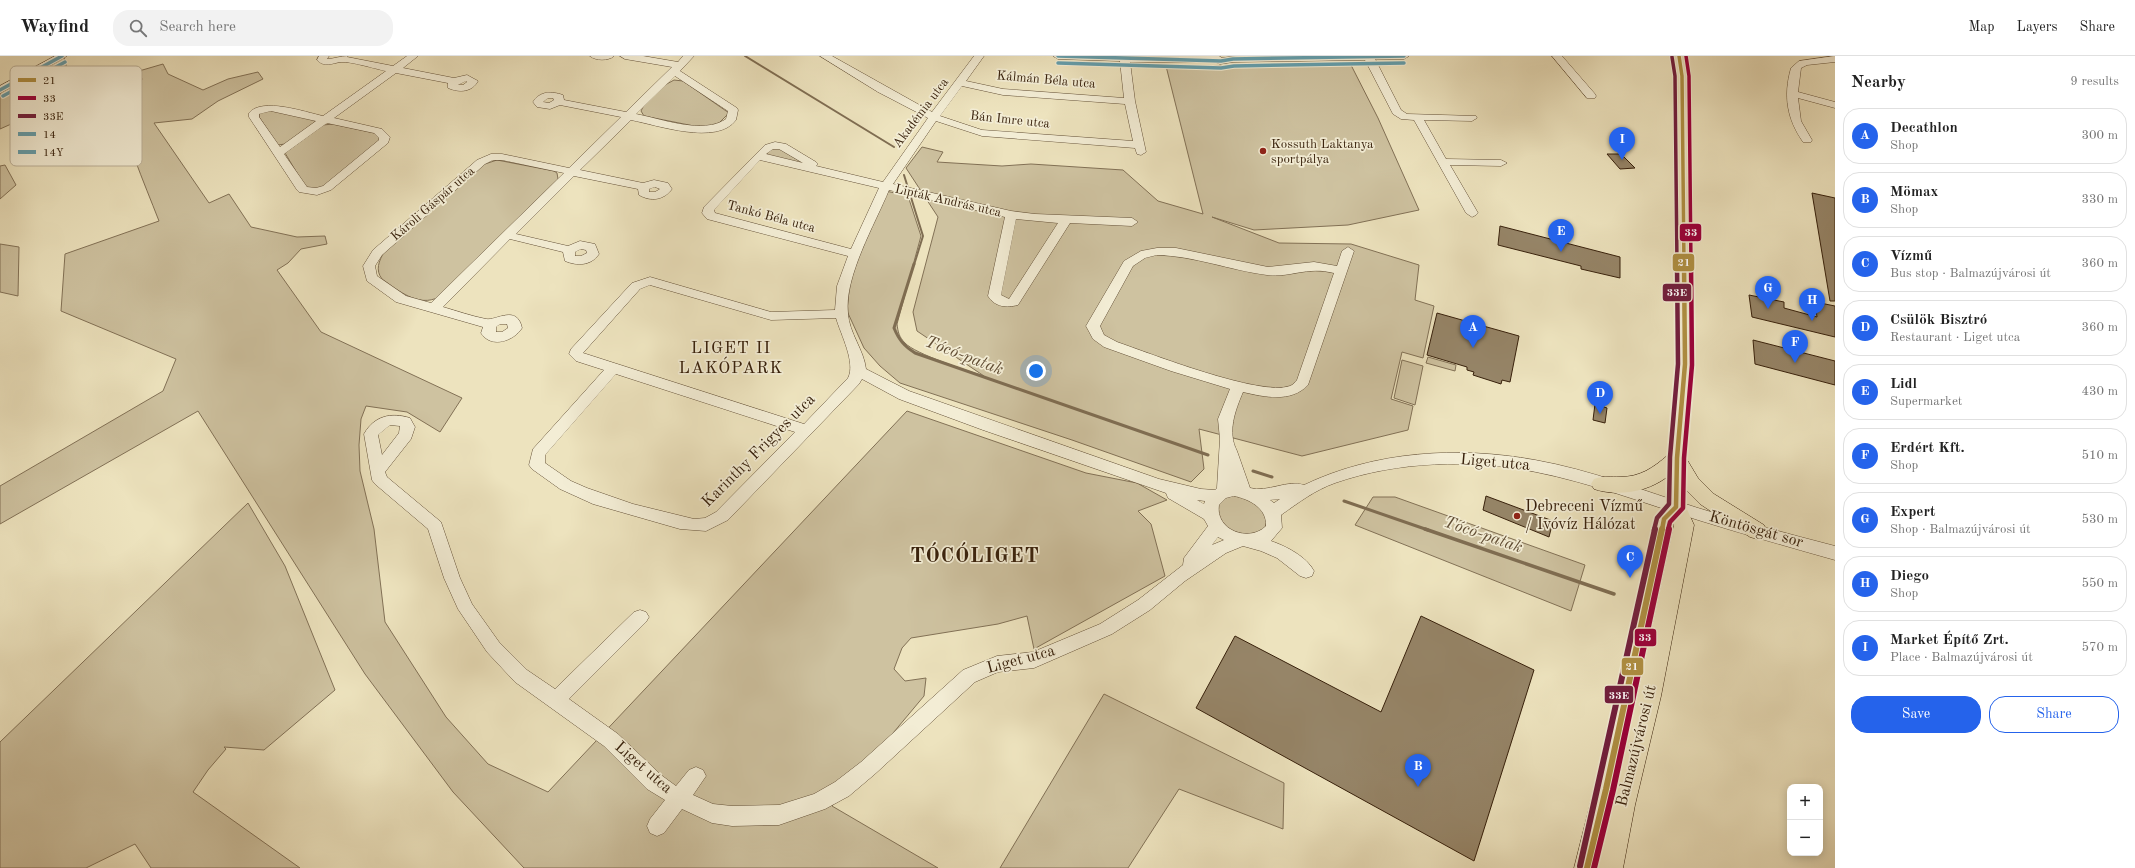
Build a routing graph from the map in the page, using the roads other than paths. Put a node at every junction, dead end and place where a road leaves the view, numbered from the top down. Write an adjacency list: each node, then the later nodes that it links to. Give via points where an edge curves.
1 (62, 56): 28 (street)
2 (324, 56): 16 (street, via 322,60 325,62)
3 (413, 56): 30 (street)
4 (595, 56): 5 (street)
5 (609, 56)
6 (625, 56): 29 (street)
7 (689, 56): 29 (street)
8 (825, 56): 41 (street, Bán Imre utca)
9 (979, 56): 32 (street, Akadémia utca)
10 (1058, 56): 17 (street)
11 (1201, 56): 23 (street)
12 (1246, 56): 24 (street)
13 (1404, 56): 27 (street)
14 (1557, 56): 36 (street)
15 (1669, 56): 25 (main road)
16 (342, 57): 30 (street)
17 (1101, 57): 22 (street)
18 (1234, 57): 21 (street, via 1228,61); 24 (street)
19 (1299, 57): 24 (street); 27 (street)
20 (1140, 58): 22 (street); 23 (street)
21 (1215, 58): 23 (street)
22 (1125, 59): 37 (street)
23 (1188, 59)
24 (1262, 59)
25 (1680, 59): 69 (main road, Balmazújvárosi út, via 1685,364)
26 (1835, 59): 35 (street, via 1798,65 1794,69)
27 (1370, 60): 42 (street, via 1397,112 1405,117)
28 (44, 66)
29 (676, 68): 40 (street); 40 (street, via 733,110 731,120 709,131)
30 (395, 69): 31 (street); 44 (street)
31 (454, 81)
32 (960, 83): 37 (street, Kálmán Béla utca, via 1003,92); 41 (street, Akadémia utca)
33 (10, 85): 34 (street)
34 (0, 90)
35 (1793, 94): 39 (street); 45 (street, via 1795,121)
36 (1590, 96)
37 (1130, 101): 41 (street, Bán Imre utca, via 1140,149 982,133)
38 (559, 102): 40 (street)
39 (1835, 105)
40 (628, 116): 49 (street)
41 (934, 117): 51 (street, Akadémia utca)
42 (1417, 117): 43 (street); 47 (street)
43 (1472, 118)
44 (326, 120): 46 (street); 46 (street, via 271,108 256,112 254,117); 46 (street, via 378,131 385,137 384,141 327,188 317,192 307,192 300,188)
45 (1807, 140)
46 (279, 153)
47 (1444, 162): 48 (street); 52 (street)
48 (1501, 163)
49 (572, 171): 50 (street, Károli Gáspár utca); 56 (street); 61 (street, Károli Gáspár utca, via 491,157 481,162 377,253 369,266 371,278 401,299)
50 (644, 187)
51 (892, 188): 53 (street, Lipták András utca); 59 (street); 59 (street, Tankó Béla utca, via 758,156 708,209 708,213)
52 (1472, 212)
53 (1011, 216): 54 (street, Lipták András utca); 54 (street, Lipták András utca, via 994,296 1006,304 1013,302)
54 (1066, 220): 55 (street, Lipták András utca)
55 (1132, 222)
56 (507, 235): 57 (street); 61 (street)
57 (569, 250)
58 (1348, 251): 60 (street)
59 (856, 254): 62 (street, via 843,286)
60 (1340, 271): 66 (street, via 1302,382 1296,389 1281,392); 66 (street, via 1316,266 1286,270 1255,270 1189,254 1161,252 1140,255 1128,264 1093,326 1096,336 1112,345)
61 (433, 309): 63 (street, Károli Gáspár utca)
62 (841, 314): 64 (street, via 771,316 650,281 636,286 578,349 576,354 581,358); 65 (street, via 858,360)
63 (490, 325)
64 (613, 369): 67 (street); 67 (street, Karinthy Frigyes utca, via 538,454 537,465 561,481 617,506 689,524 704,525 714,522)
65 (859, 370): 67 (street, Karinthy Frigyes utca, via 854,381); 72 (street, via 904,395)
66 (1238, 387): 68 (street, via 1225,419)
67 (807, 430)
68 (1227, 439): 74 (street); 75 (street)
69 (1677, 458): 71 (main road, via 1644,484); 76 (main road, Balmazújvárosi út); 80 (main road, via 1691,483 1707,499)
70 (377, 471): 85 (street, Liget utca, via 380,480 434,526 466,609 494,647 521,676)
71 (1601, 484): 73 (street, Liget utca, via 1570,474 1503,461 1430,460 1398,462 1340,474); 76 (street, Liget utca)
72 (1158, 485): 75 (street, via 1201,495); 78 (street)
73 (1312, 486): 74 (street, Liget utca, via 1280,493); 77 (street, Liget utca, via 1286,501)
74 (1248, 493): 75 (street); 77 (street, via 1267,505)
75 (1221, 494): 78 (street, via 1212,502)
76 (1676, 507): 80 (street, Köntösgát sor); 89 (main road, Balmazújvárosi út, via 1664,519); 90 (main road, Balmazújvárosi út, via 1683,528 1650,696 1622,805)
77 (1272, 513): 79 (street)
78 (1214, 521): 81 (street, via 1224,534); 83 (street, Liget utca)
79 (1272, 529): 81 (street, via 1267,535); 81 (street, via 1306,571 1279,551)
80 (1757, 531): 82 (street, Köntösgát sor)
81 (1247, 540): 83 (street, Liget utca, via 1220,548)
82 (1835, 553)
83 (1179, 576): 87 (street, Liget utca, via 1144,605 1106,629 1034,660 997,664 969,676 868,768 842,789 818,802 779,815 732,816 712,813)
84 (640, 616): 85 (street)
85 (556, 700): 87 (street, Liget utca, via 611,740 654,782)
86 (696, 776): 87 (street)
87 (678, 798): 88 (street)
88 (657, 826)
89 (1587, 868)
90 (1610, 868)

